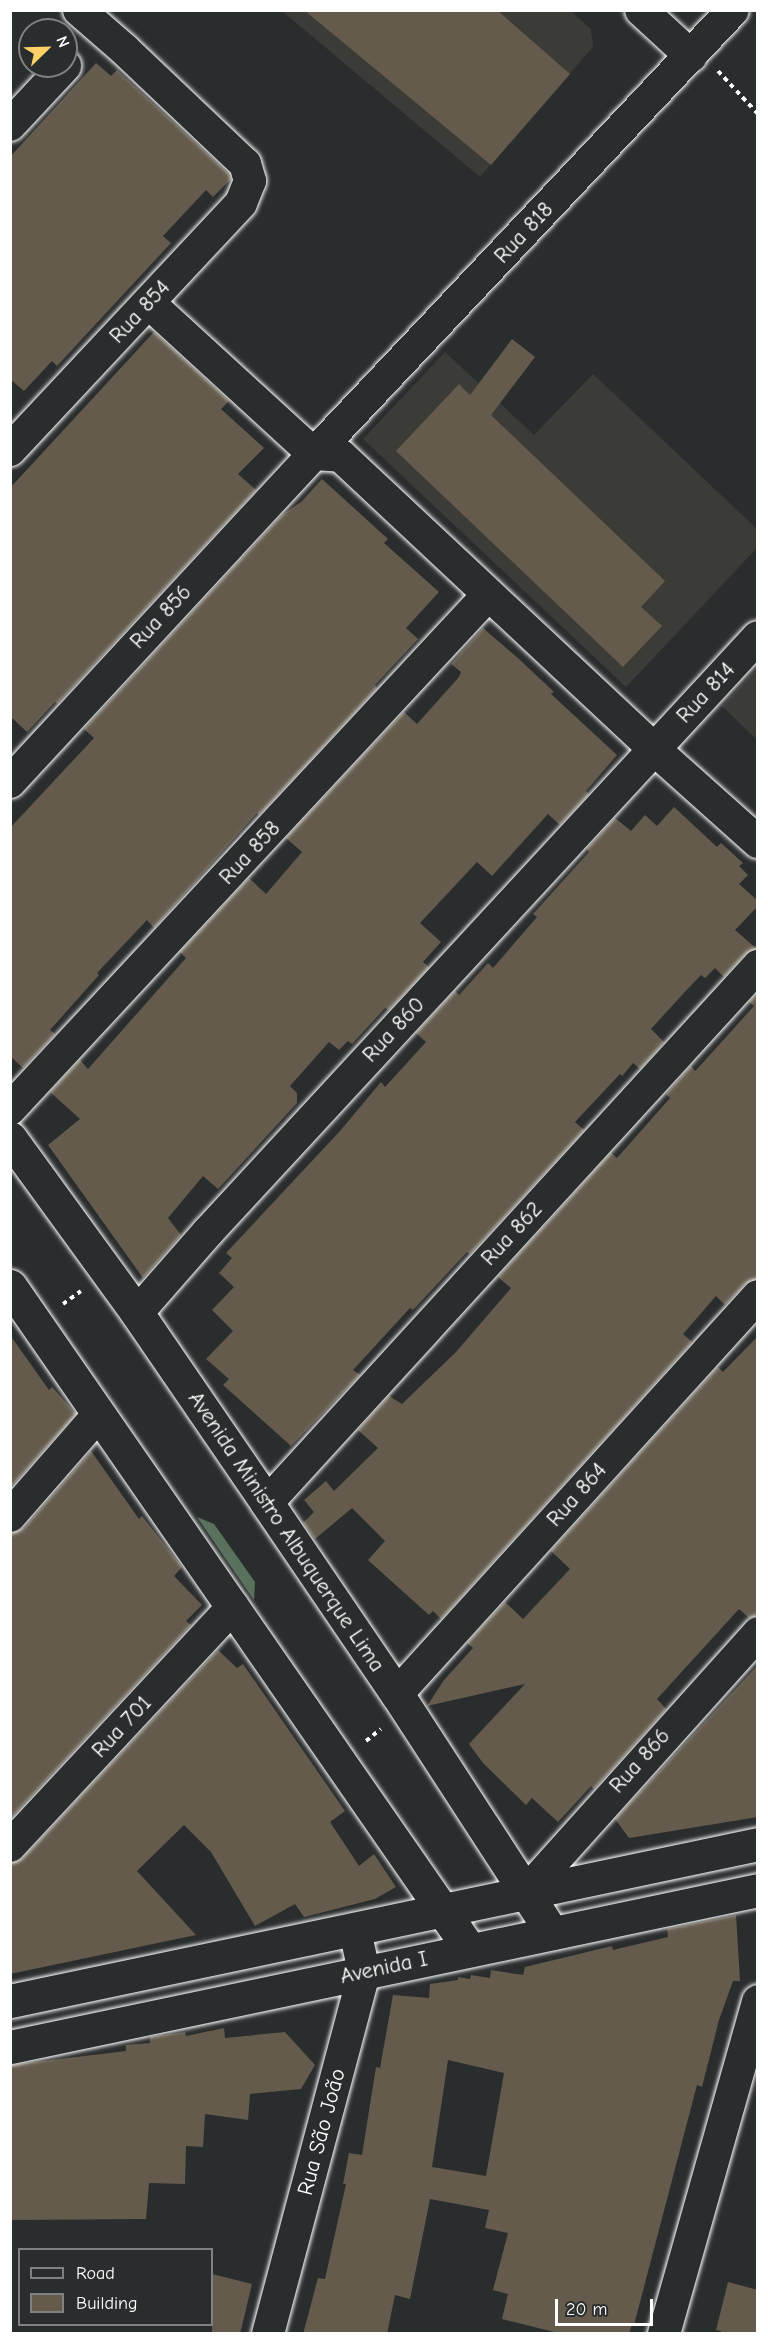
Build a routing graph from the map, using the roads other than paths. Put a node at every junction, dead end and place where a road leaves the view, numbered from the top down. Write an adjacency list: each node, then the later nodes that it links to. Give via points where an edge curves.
1 (641, 10): 5 (street)
2 (733, 10): 5 (street, Rua 818)
3 (89, 20): 4 (street); 8 (street, Rua 854, via 245,164 250,181 241,203)
4 (78, 42)
5 (691, 56): 10 (street, Rua 818)
6 (54, 78): 7 (street)
7 (10, 125)
8 (149, 303): 9 (street, Rua 854); 10 (street)
9 (10, 450)
10 (314, 454): 11 (street, via 341,456); 14 (street, Rua 856)
11 (488, 595): 13 (street); 17 (street, Rua 858)
12 (758, 637): 13 (street, Rua 814)
13 (654, 749): 15 (street); 21 (street, Rua 860)
14 (10, 782)
15 (758, 842)
16 (758, 966): 23 (street, Rua 862)
17 (10, 1109)
18 (10, 1138): 21 (street, Avenida Ministro Albuquerque Lima)
19 (10, 1286): 22 (street)
20 (758, 1296): 27 (street, Rua 864)
21 (137, 1313): 23 (street, Avenida Ministro Albuquerque Lima)
22 (99, 1414): 24 (street); 25 (street)
23 (267, 1503): 27 (street, Avenida Ministro Albuquerque Lima)
24 (10, 1516)
25 (233, 1607): 29 (street, Rua 701); 32 (street)
26 (758, 1632): 31 (street, Rua 866)
27 (393, 1709): 31 (street, Avenida Ministro Albuquerque Lima)
28 (758, 1844): 31 (street, Avenida I)
29 (10, 1846)
30 (758, 1890): 34 (street, Avenida I)
31 (526, 1892): 32 (street, Avenida I); 34 (street, Avenida Ministro Albuquerque Lima)
32 (444, 1911): 33 (street, Avenida I); 35 (street)
33 (355, 1930): 36 (street, Rua São João); 37 (street, Avenida I)
34 (552, 1933): 35 (street, Avenida I)
35 (470, 1950): 36 (street, Avenida I)
36 (364, 1972): 39 (street, Avenida I); 40 (street, Rua São João)
37 (10, 2001)
38 (758, 2001): 41 (street)
39 (10, 2047)
40 (268, 2334)
41 (664, 2334)

